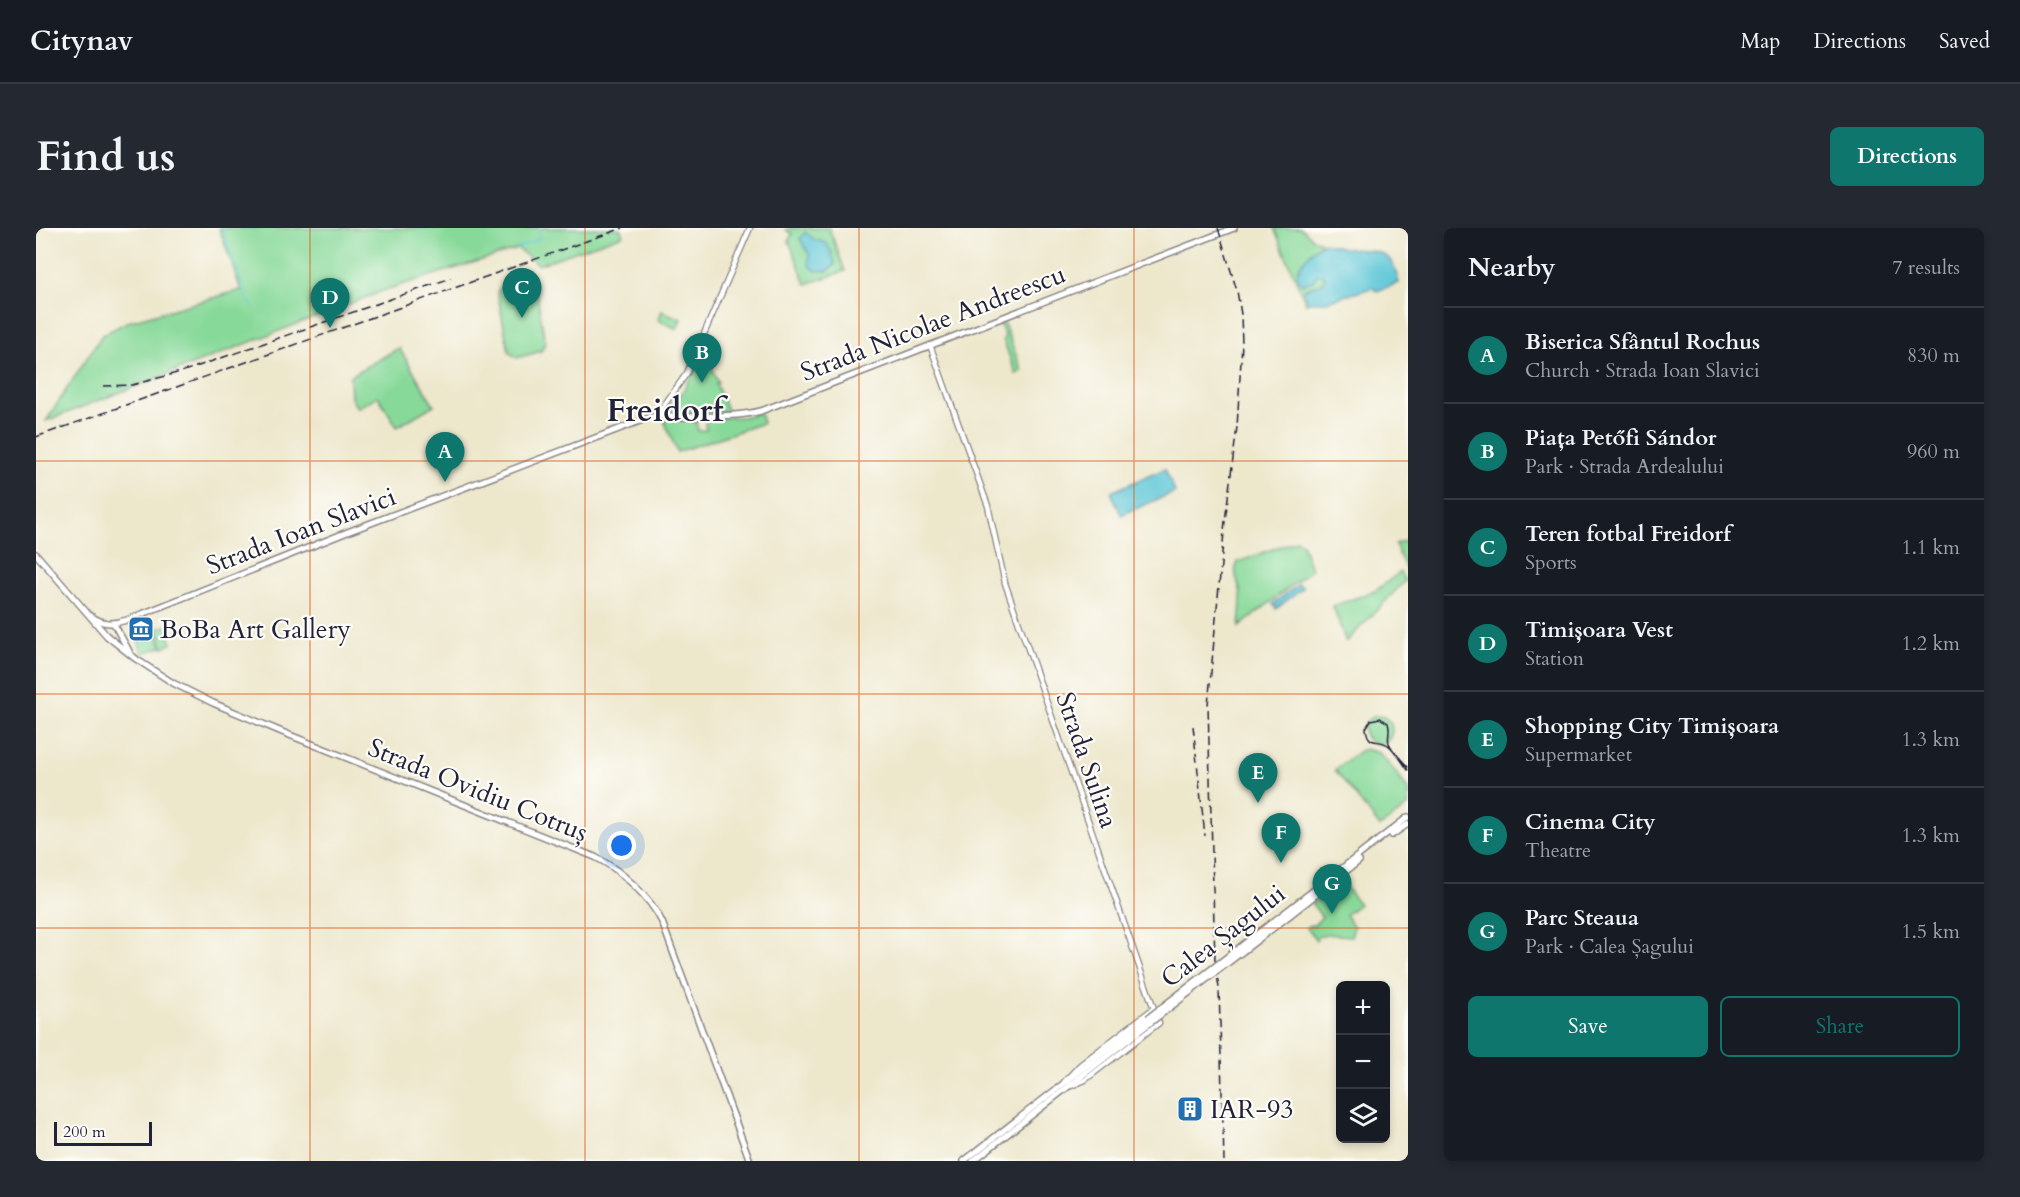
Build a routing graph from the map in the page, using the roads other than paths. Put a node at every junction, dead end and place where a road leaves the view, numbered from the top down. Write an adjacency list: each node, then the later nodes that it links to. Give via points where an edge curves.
1 (750, 228): 4 (street, via 687,374)
2 (1234, 228): 3 (main road, Strada Nicolae Andreescu)
3 (930, 345): 4 (main road, Strada Nicolae Andreescu, via 753,413); 12 (street, Strada Sulina, via 988,506 1005,583)
4 (660, 416): 7 (main road, Strada Ioan Slavici)
5 (36, 554): 6 (main road, Strada Ovidiu Cotruș)
6 (91, 616): 7 (main road); 8 (main road, Strada Ovidiu Cotruș, via 107,636)
7 (114, 624): 8 (main road, Strada Ovidiu Cotruș)
8 (130, 654): 17 (main road, Strada Ovidiu Cotruș, via 213,703 595,857 621,872 662,922)
9 (1408, 817): 11 (main road, Calea Șagului)
10 (1408, 824): 11 (main road, Calea Șagului)
11 (1288, 913): 13 (main road, Calea Șagului, bridge)
12 (1154, 1008): 14 (street, Strada Sulina); 15 (street, Calea Șagului, via 1080,1065)
13 (1150, 1020): 15 (main road, Calea Șagului); 16 (main road, Calea Șagului)
14 (1159, 1023): 16 (street, Calea Șagului, via 1085,1080)
15 (1062, 1085): 18 (main road, Calea Șagului)
16 (1069, 1086): 19 (main road, Calea Șagului)
17 (750, 1161)
18 (964, 1161)
19 (973, 1161)

